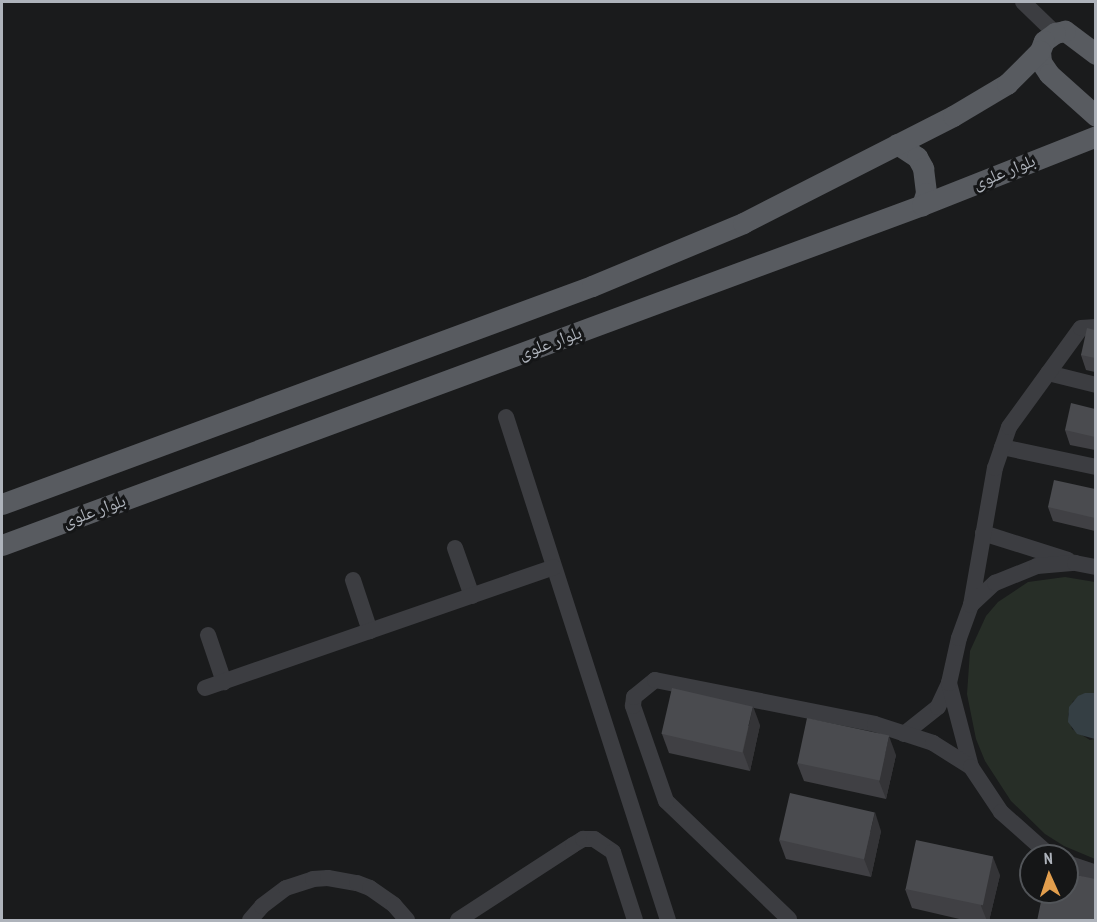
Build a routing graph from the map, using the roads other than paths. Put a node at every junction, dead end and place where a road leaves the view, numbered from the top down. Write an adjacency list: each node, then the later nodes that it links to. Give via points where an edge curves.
1 (1027, 3): 2 (street)
2 (1055, 33): 3 (main road, via 1044,41); 4 (main road, via 1065,31)
3 (1040, 51): 5 (main road, via 1041,62 1049,74); 7 (main road, via 1007,84)
4 (1095, 54)
5 (1095, 116)
6 (1095, 136): 8 (main road, بلوار علوی)
7 (897, 144): 8 (main road, via 907,148 924,168 927,186); 15 (main road, via 743,223 592,286)
8 (922, 205): 17 (main road, بلوار علوی)
9 (1095, 327): 10 (street, via 1081,328)
10 (1048, 374): 11 (street); 13 (street, via 1009,427)
11 (1095, 385)
12 (506, 417): 20 (street)
13 (1002, 447): 14 (street); 16 (street)
14 (1095, 467)
15 (2, 504)
16 (983, 533): 19 (street); 24 (street)
17 (2, 545)
18 (455, 548): 23 (street)
19 (1075, 563): 21 (street); 24 (street, via 1037,566 995,583)
20 (555, 567): 23 (street); 40 (street)
21 (1095, 567)
22 (353, 580): 25 (street)
23 (472, 596): 25 (street)
24 (970, 605): 28 (street)
25 (370, 631): 27 (street)
26 (208, 635): 27 (street)
27 (224, 682): 29 (street)
28 (949, 683): 30 (street, via 938,707); 31 (street)
29 (205, 688)
30 (904, 734): 31 (street, via 933,743); 35 (street, via 875,724 654,680 634,697 633,706 666,801)
31 (971, 767): 32 (street, via 1000,812)
32 (1037, 844)
33 (1079, 867): 34 (street)
34 (1095, 873)
35 (789, 919)
36 (250, 921): 37 (street, via 286,888 328,878 370,888 394,905)
37 (406, 921)
38 (458, 921): 39 (street, via 583,839 594,839 613,852)
39 (635, 921)
40 (668, 921)

